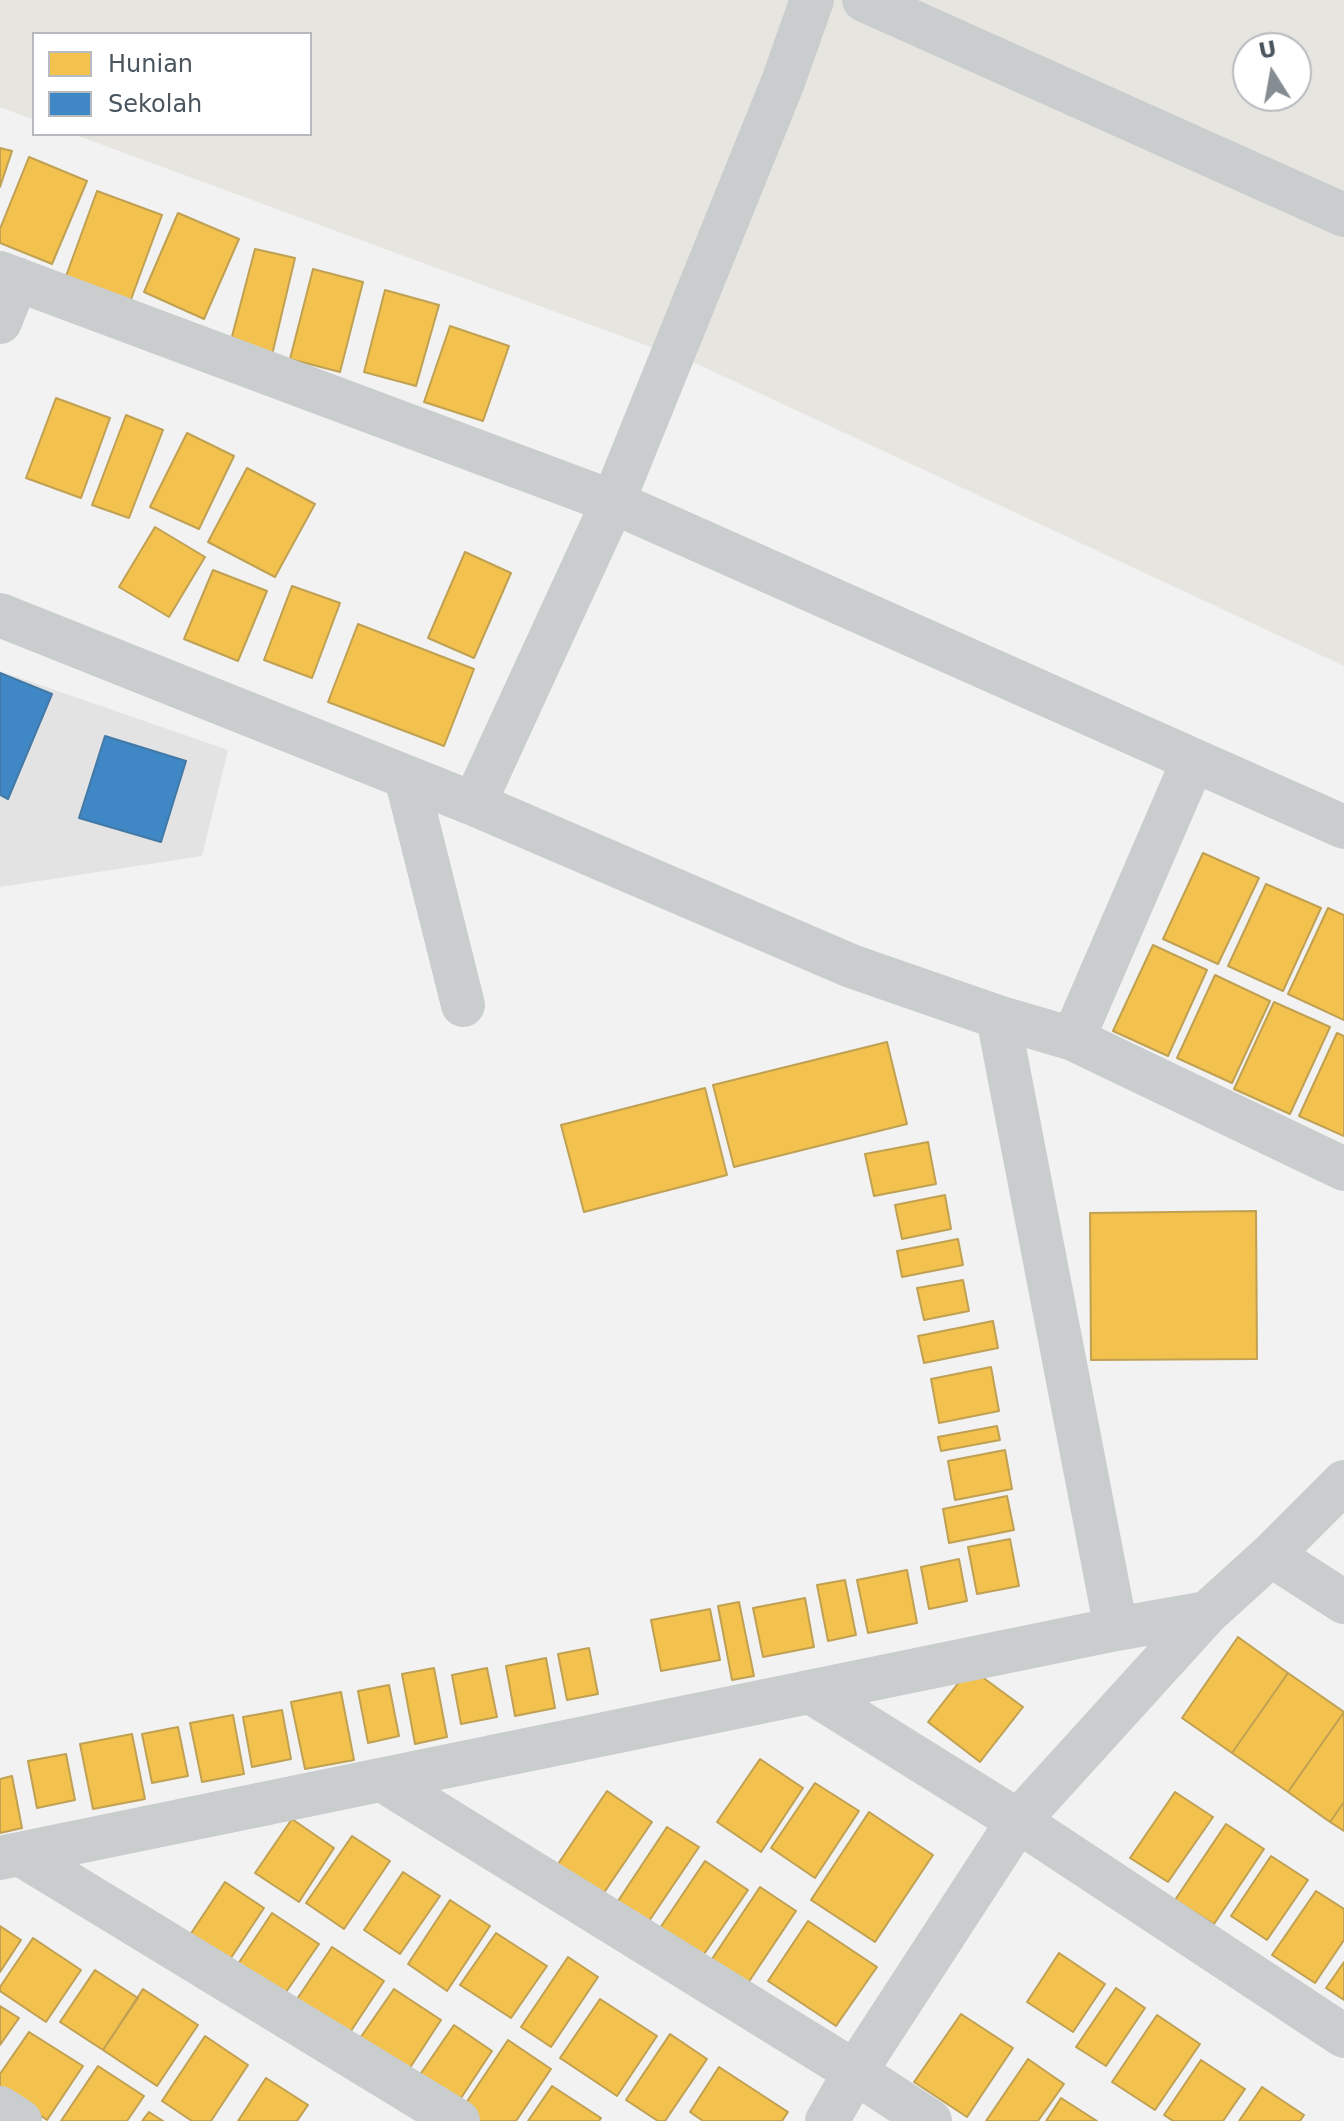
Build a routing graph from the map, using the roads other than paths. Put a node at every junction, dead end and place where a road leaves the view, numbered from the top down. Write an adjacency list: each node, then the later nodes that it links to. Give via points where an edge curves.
1 (812, 0): 6 (street)
2 (864, 0): 3 (street)
3 (1344, 215)
4 (8, 276): 5 (street); 6 (street)
5 (0, 322)
6 (613, 502): 8 (street); 10 (street)
7 (0, 615): 9 (street)
8 (1193, 761): 11 (street); 14 (street)
9 (406, 777): 10 (street); 12 (street)
10 (474, 804): 13 (street, via 851,966)
11 (1344, 827)
12 (463, 1005)
13 (998, 1017): 14 (street); 20 (street)
14 (1073, 1039): 15 (street)
15 (1344, 1169)
16 (1344, 1482): 17 (street)
17 (1271, 1555): 18 (street); 19 (street)
18 (1344, 1602)
19 (1207, 1613): 20 (street); 23 (street)
20 (1116, 1629): 21 (street)
21 (811, 1692): 22 (street); 23 (street)
22 (384, 1781): 24 (street); 26 (street)
23 (1018, 1821): 25 (street); 26 (street)
24 (10, 1856): 29 (street)
25 (1344, 2036)
26 (855, 2072): 30 (street); 31 (street)
27 (0, 2108): 28 (street)
28 (20, 2121)
29 (458, 2121)
30 (827, 2121)
31 (930, 2121)

